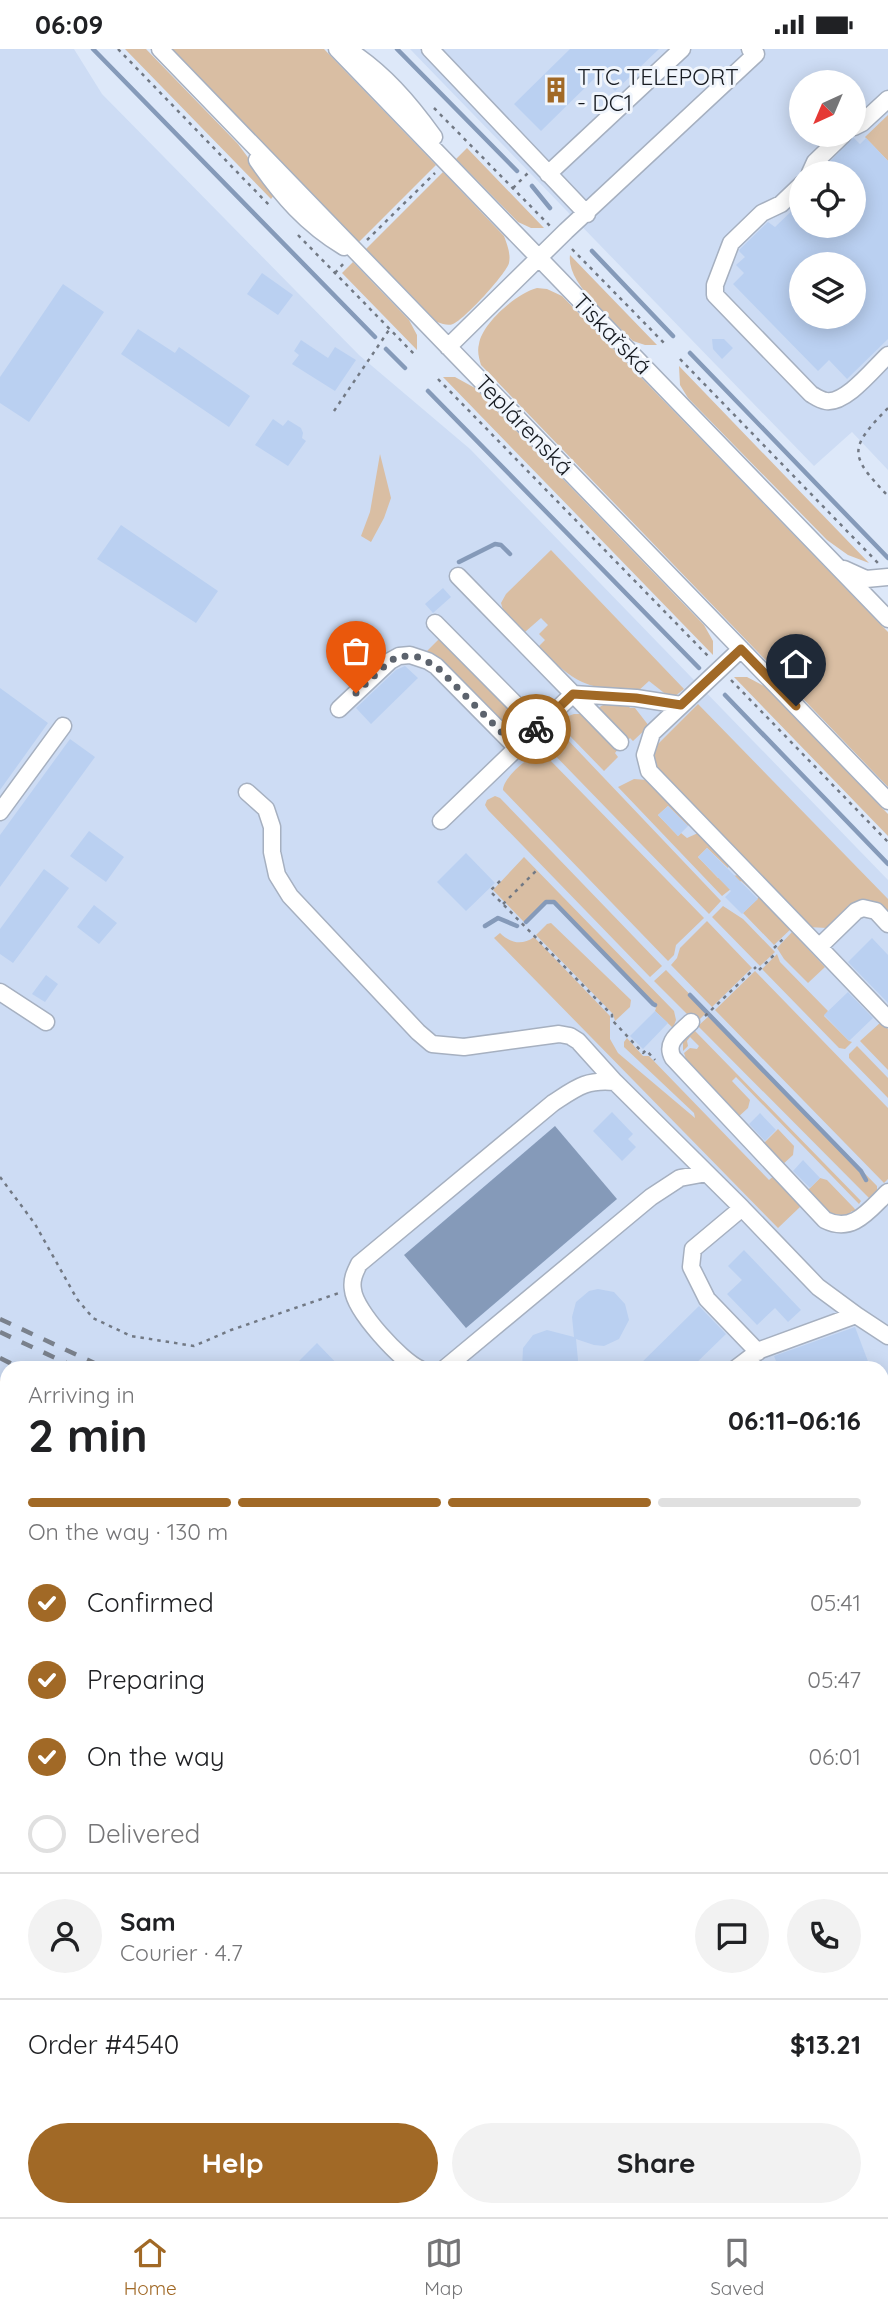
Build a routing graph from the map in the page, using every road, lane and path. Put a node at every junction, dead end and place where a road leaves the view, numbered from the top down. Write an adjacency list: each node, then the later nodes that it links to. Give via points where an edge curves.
1 (118, 49): 21 (path)
2 (160, 49): 26 (street, Teplárenská)
3 (337, 49): 18 (street, Tiskařská)
4 (347, 49): 18 (street, via 372,66 412,106)
5 (430, 49): 17 (street)
6 (682, 49): 17 (street)
7 (750, 49): 22 (street, via 756,54)
8 (888, 99): 10 (street)
9 (429, 103): 11 (path)
10 (866, 119)
11 (466, 142): 13 (path); 19 (path)
12 (831, 147): 14 (street)
13 (460, 148)
14 (816, 161)
15 (439, 169): 26 (path)
16 (529, 173): 19 (path)
17 (548, 174): 22 (street)
18 (463, 179): 27 (street, Tiskařská)
19 (513, 188): 23 (path)
20 (789, 197): 32 (street, via 762,213 731,243 715,295 820,399 842,397)
21 (269, 204)
22 (587, 214): 27 (street)
23 (550, 226)
24 (297, 234): 28 (path)
25 (572, 249): 30 (path)
26 (358, 254): 28 (path); 31 (street, Teplárenská)
27 (538, 258): 31 (street); 39 (street, Tiskařská)
28 (335, 272): 29 (path)
29 (390, 329): 33 (path); 37 (path)
30 (665, 344)
31 (448, 347): 45 (street, Teplárenská)
32 (888, 355)
33 (416, 356)
34 (680, 359): 40 (path)
35 (438, 379): 46 (path)
36 (888, 408): 38 (path, via 867,430 859,450 865,472)
37 (334, 411)
38 (888, 496)
39 (830, 559): 42 (street, via 866,579); 43 (street, Tiskařská)
40 (878, 563)
41 (458, 576): 48 (street)
42 (888, 577)
43 (888, 619)
44 (435, 623): 52 (street)
45 (741, 649): 49 (street); 56 (street, Teplárenská)
46 (712, 660)
47 (729, 678): 59 (path)
48 (573, 694): 49 (street); 52 (street); 53 (street)
49 (681, 705): 64 (street, via 649,740 645,755 649,771)
50 (339, 709): 54 (street, via 390,661 399,656 418,657 436,666)
51 (63, 726): 57 (street)
52 (538, 727): 54 (street)
53 (620, 742)
54 (517, 748): 58 (street)
55 (247, 792): 71 (street, via 266,809 277,875 290,896 432,1044 464,1047 570,1036)
56 (888, 801)
57 (0, 812)
58 (441, 821)
59 (888, 842)
60 (539, 868): 62 (path)
61 (500, 881): 62 (path, via 490,891)
62 (503, 904): 70 (path, via 643,1053 646,1050)
63 (888, 924): 64 (street, via 876,911 863,908)
64 (819, 947): 67 (street)
65 (777, 952): 68 (path)
66 (0, 992): 69 (street)
67 (888, 1019)
68 (696, 1021): 74 (street, via 671,1043 673,1058 825,1220 852,1224)
69 (46, 1022)
70 (663, 1068)
71 (615, 1082): 72 (street); 76 (street, via 581,1085 553,1103 359,1264)
72 (707, 1173): 75 (street); 81 (street, via 680,1178 650,1197)
73 (0, 1177): 76 (path, via 35,1224 77,1299 93,1318 131,1336 194,1346)
74 (888, 1192)
75 (742, 1208): 77 (street, via 818,1287); 79 (street, via 693,1249 691,1267 708,1299)
76 (352, 1289): 80 (street, via 361,1311)
77 (856, 1315): 78 (street); 79 (street)
78 (888, 1336)
79 (758, 1352): 82 (street)
80 (406, 1361)
81 (454, 1361)
82 (746, 1361)

